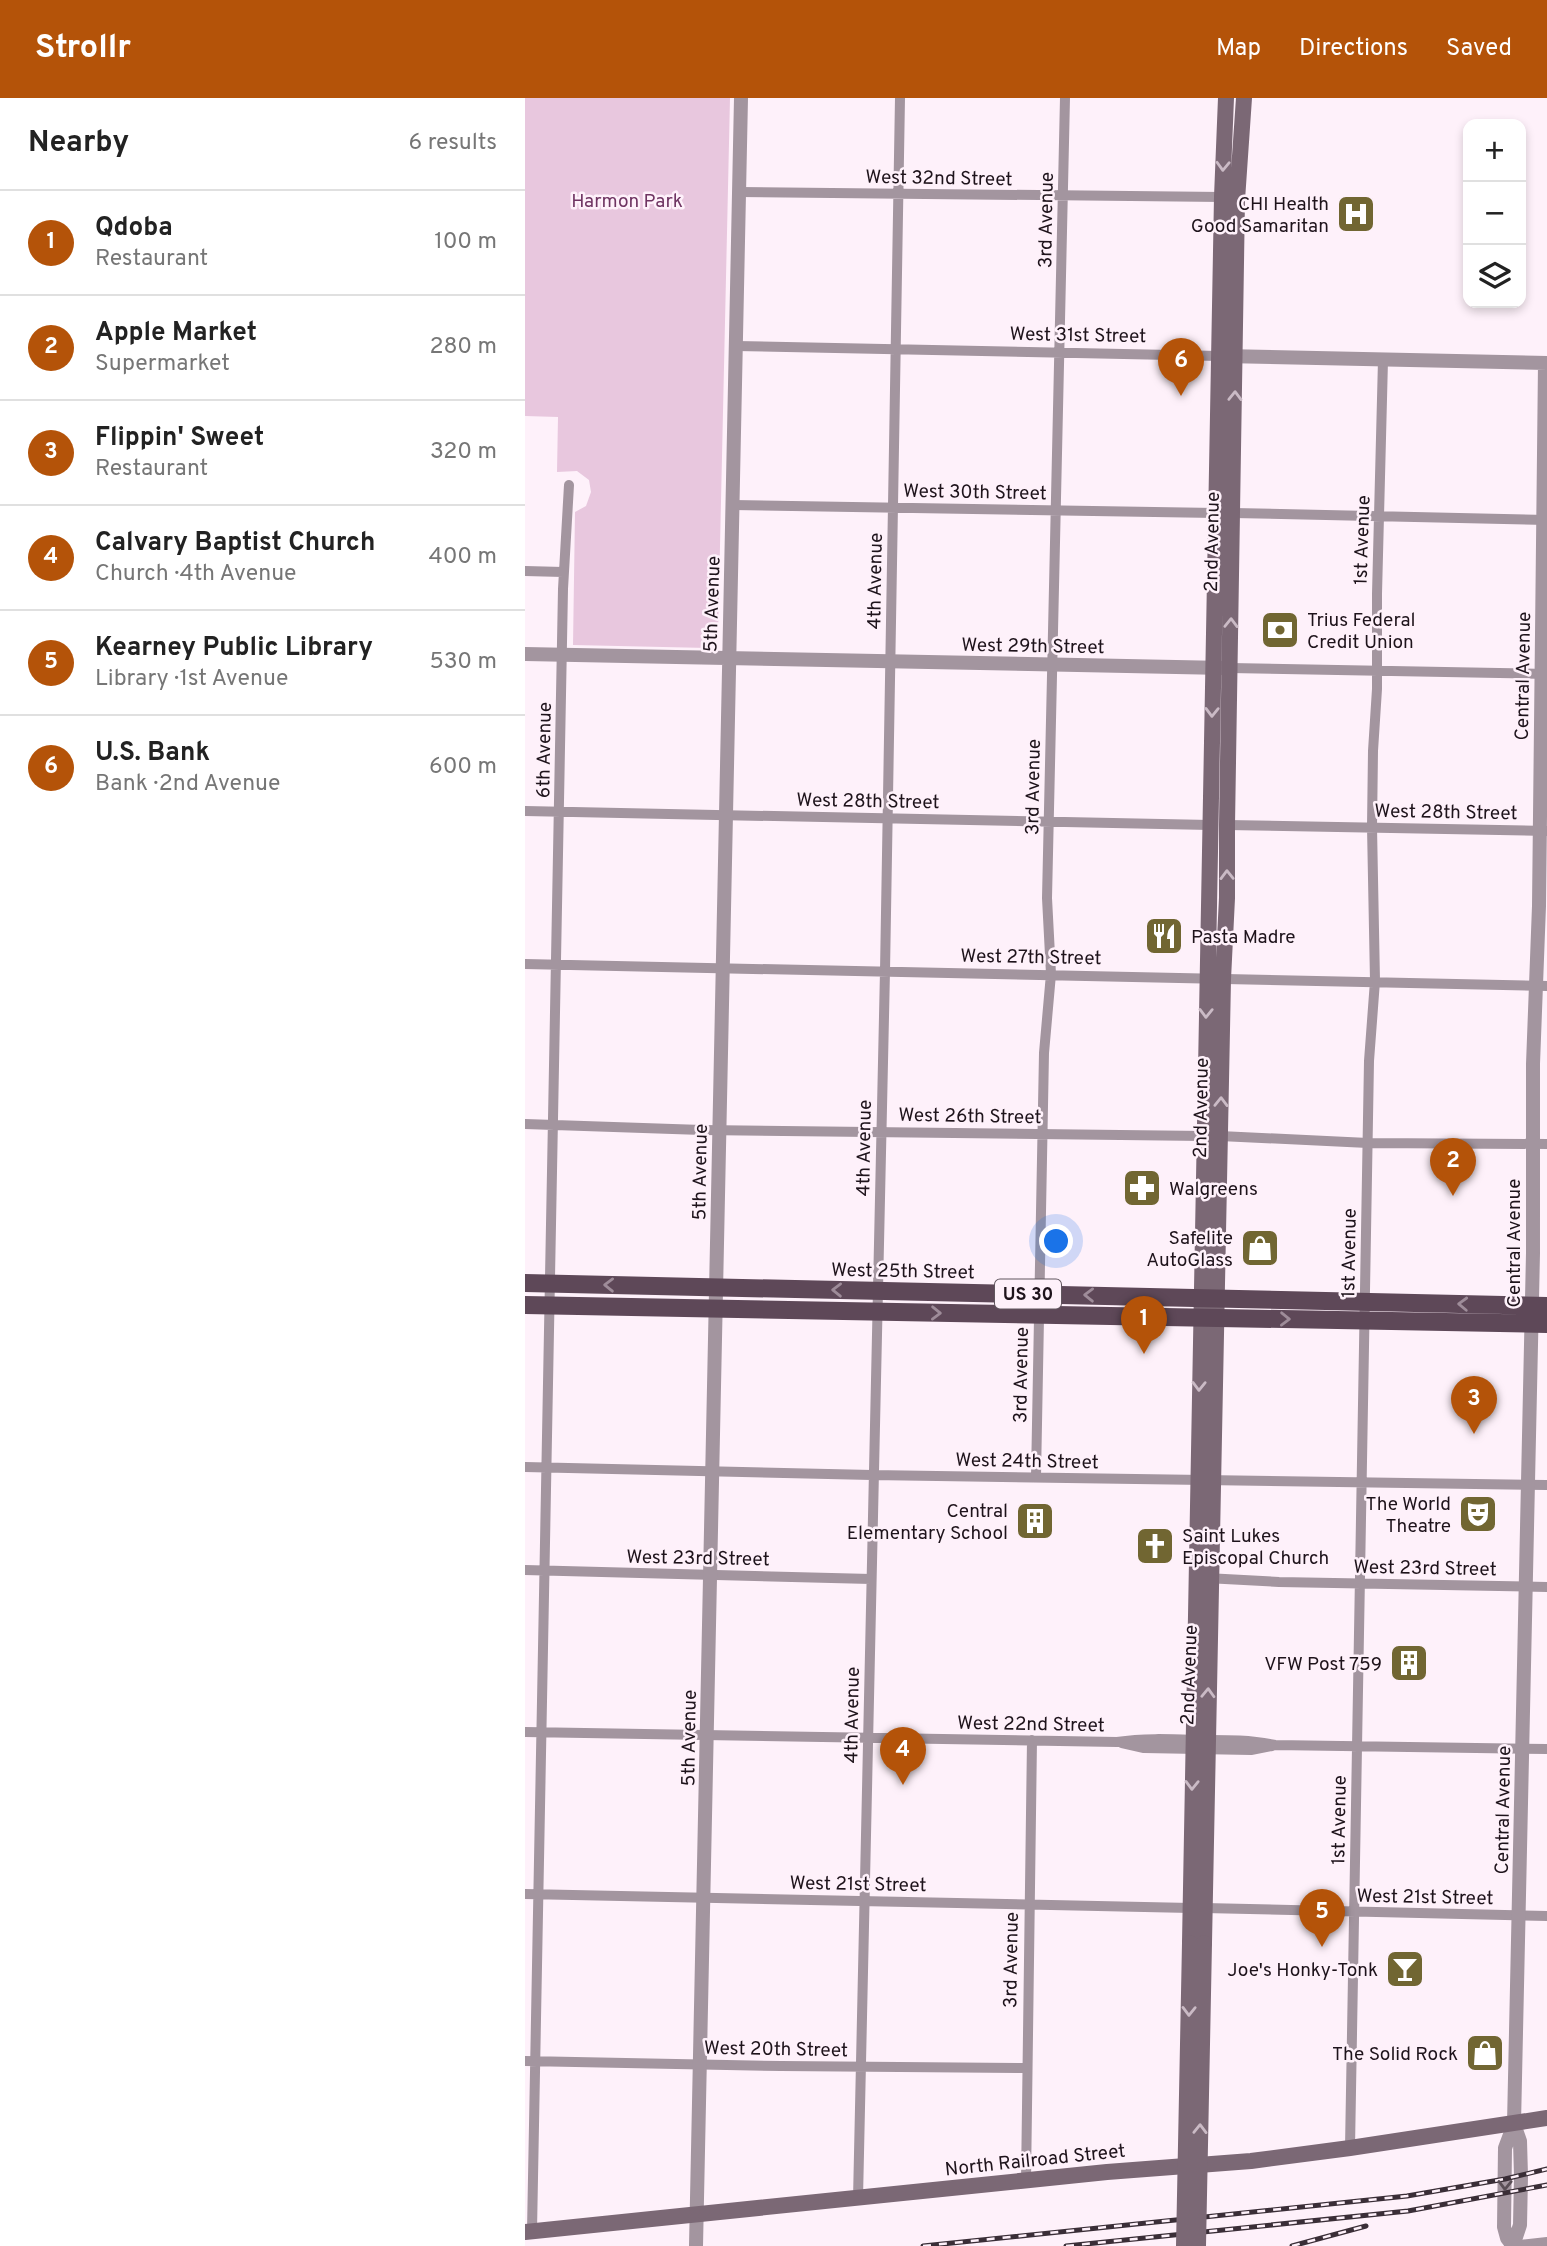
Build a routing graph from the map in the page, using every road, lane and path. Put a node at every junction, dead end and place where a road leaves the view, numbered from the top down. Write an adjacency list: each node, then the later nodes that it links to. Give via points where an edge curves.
1 (741, 98): 6 (street, 5th Avenue)
2 (900, 98): 7 (street, 4th Avenue)
3 (1065, 98): 8 (street, 3rd Avenue)
4 (1226, 98): 9 (main road, 2nd Avenue, one-way to 9)
5 (1244, 98): 14 (main road, 2nd Avenue, via 1237,200)
6 (739, 192): 7 (street, West 32nd Street); 10 (street, 5th Avenue)
7 (899, 194): 8 (street, West 32nd Street); 11 (street, 4th Avenue)
8 (1063, 196): 9 (street, West 32nd Street); 12 (street, 3rd Avenue)
9 (1222, 197): 13 (main road, 2nd Avenue)
10 (736, 346): 11 (street, West 31st Street); 18 (street, 5th Avenue)
11 (896, 349): 12 (street, West 31st Street); 19 (street, 4th Avenue)
12 (1059, 353): 13 (street, West 31st Street); 20 (street, 3rd Avenue)
13 (1219, 356): 14 (street, West 31st Street); 21 (main road, 2nd Avenue)
14 (1236, 356): 15 (street, West 31st Street); 22 (main road, 2nd Avenue, one-way to 14)
15 (1383, 360): 16 (street, West 31st Street); 23 (street, 1st Avenue)
16 (1546, 363): 24 (street, Central Avenue)
17 (569, 485): 26 (street, 6th Avenue)
18 (733, 505): 19 (street, West 30th Street); 29 (street, 5th Avenue)
19 (893, 507): 20 (street, West 30th Street); 30 (street, 4th Avenue)
20 (1055, 510): 21 (street, West 30th Street); 31 (street, 3rd Avenue)
21 (1216, 513): 32 (main road, 2nd Avenue)
22 (1233, 513): 23 (street); 33 (main road, 2nd Avenue, one-way to 22)
23 (1379, 517): 24 (street); 34 (street, 1st Avenue)
24 (1545, 520): 35 (street, Central Avenue)
25 (525, 571): 26 (street)
26 (563, 572): 28 (street, 6th Avenue)
27 (525, 654): 28 (street, West 29th Street)
28 (563, 655): 29 (street, West 29th Street); 37 (street, 6th Avenue)
29 (728, 658): 30 (street, West 29th Street); 38 (street, 5th Avenue)
30 (890, 662): 31 (street, West 29th Street); 39 (street, 4th Avenue)
31 (1052, 665): 32 (street, West 29th Street); 40 (street, 3rd Avenue)
32 (1213, 668): 33 (street, West 29th Street); 41 (main road, 2nd Avenue, one-way to 41)
33 (1230, 668): 34 (street, West 29th Street); 41 (main road, 2nd Avenue)
34 (1378, 671): 35 (street, West 29th Street); 42 (street, 1st Avenue)
35 (1544, 674): 43 (street, Central Avenue)
36 (525, 811): 37 (street, West 28th Street)
37 (560, 812): 38 (street, West 28th Street); 45 (street, 6th Avenue)
38 (726, 815): 39 (street, West 28th Street); 46 (street, 5th Avenue)
39 (887, 818): 40 (street, West 28th Street); 47 (street, 4th Avenue)
40 (1049, 821): 41 (street, West 28th Street); 48 (street, 3rd Avenue)
41 (1218, 825): 42 (street, West 28th Street); 49 (main road, 2nd Avenue)
42 (1372, 827): 43 (street, West 28th Street); 50 (street, 1st Avenue)
43 (1543, 831): 51 (street, Central Avenue)
44 (525, 964): 45 (street, West 27th Street)
45 (556, 964): 46 (street, West 27th Street); 53 (street, 6th Avenue)
46 (723, 969): 47 (street, West 27th Street); 54 (street, 5th Avenue)
47 (885, 971): 48 (street, West 27th Street); 55 (street, 4th Avenue)
48 (1051, 974): 49 (street, West 27th Street); 56 (street, 3rd Avenue)
49 (1215, 979): 50 (street, West 27th Street); 57 (main road, 2nd Avenue)
50 (1375, 981): 51 (street, West 27th Street); 58 (street, 1st Avenue)
51 (1542, 986): 59 (street, Central Avenue, via 1533,1064)
52 (525, 1124): 53 (street, West 26th Street)
53 (554, 1124): 54 (street, West 26th Street); 61 (street, 6th Avenue)
54 (720, 1130): 55 (street, West 26th Street); 62 (street, 5th Avenue)
55 (881, 1132): 56 (street, West 26th Street); 63 (street, 4th Avenue)
56 (1042, 1134): 57 (street, West 26th Street); 64 (street, 3rd Avenue)
57 (1212, 1136): 58 (street, West 26th Street); 65 (main road, 2nd Avenue)
58 (1368, 1143): 59 (street, West 26th Street); 66 (street, 1st Avenue)
59 (1540, 1144): 72 (street, Central Avenue)
60 (525, 1283): 61 (main road, West 25th Street / US 30)
61 (551, 1284): 62 (main road, West 25th Street / US 30, one-way to 61); 68 (street, 6th Avenue)
62 (716, 1287): 63 (main road, West 25th Street / US 30, one-way to 62); 69 (street, 5th Avenue)
63 (877, 1291): 64 (main road, West 25th Street / US 30); 70 (street, 4th Avenue)
64 (1040, 1294): 65 (main road, West 25th Street / US 30, one-way to 64); 71 (street, 3rd Avenue)
65 (1209, 1298): 66 (main road, West 25th Street / US 30); 73 (main road, 2nd Avenue)
66 (1364, 1301): 72 (main road, West 25th Street / US 30, one-way to 66); 74 (street, 1st Avenue)
67 (525, 1305): 68 (main road, US 30)
68 (550, 1306): 69 (main road, US 30); 76 (street, 6th Avenue)
69 (716, 1308): 70 (main road, US 30); 77 (street, 5th Avenue)
70 (876, 1311): 71 (main road, US 30, one-way to 71); 78 (street, 4th Avenue)
71 (1039, 1314): 73 (main road, US 30); 79 (street, 3rd Avenue)
72 (1539, 1315): 74 (main road, US 30); 82 (street, Central Avenue)
73 (1209, 1317): 74 (main road, US 30, one-way to 74); 80 (main road, 2nd Avenue)
74 (1364, 1321): 81 (street, 1st Avenue)
75 (525, 1467): 76 (street, West 24th Street)
76 (547, 1468): 77 (street, West 24th Street); 85 (street, 6th Avenue)
77 (712, 1472): 78 (street, West 24th Street); 86 (street, 5th Avenue)
78 (872, 1475): 79 (street, West 24th Street); 88 (street, 4th Avenue)
79 (1036, 1477): 80 (street, West 24th Street)
80 (1206, 1480): 81 (street, West 24th Street); 87 (main road, 2nd Avenue)
81 (1360, 1482): 82 (street, West 24th Street); 89 (street, 1st Avenue)
82 (1528, 1484): 83 (street, West 24th Street); 90 (street, Central Avenue)
83 (1547, 1485)
84 (525, 1570): 85 (street, West 23rd Street)
85 (545, 1571): 86 (street, West 23rd Street); 93 (street, 6th Avenue)
86 (710, 1574): 88 (street, West 23rd Street); 94 (street, 5th Avenue)
87 (1204, 1578): 89 (street, West 23rd Street); 97 (main road, 2nd Avenue)
88 (871, 1579): 95 (street, 4th Avenue)
89 (1359, 1584): 90 (street, West 23rd Street); 98 (street, 1st Avenue)
90 (1527, 1586): 91 (street, West 23rd Street); 99 (street, Central Avenue)
91 (1547, 1587)
92 (525, 1732): 93 (street, West 22nd Street)
93 (542, 1732): 94 (street, West 22nd Street); 102 (street, 6th Avenue)
94 (707, 1735): 95 (street, West 22nd Street); 103 (street, 5th Avenue)
95 (868, 1737): 96 (street, West 22nd Street); 104 (street, 4th Avenue)
96 (1032, 1740): 97 (street, West 22nd Street, via 1141,1739); 105 (street, 3rd Avenue)
97 (1200, 1745): 98 (street, West 22nd Street, via 1251,1751 1275,1745); 106 (main road, 2nd Avenue)
98 (1356, 1747): 99 (street, West 22nd Street); 107 (street, 1st Avenue)
99 (1522, 1749): 100 (street, West 22nd Street); 108 (street, Central Avenue)
100 (1547, 1749)
101 (525, 1894): 102 (street, West 21st Street)
102 (539, 1894): 103 (street, West 21st Street); 111 (street, 6th Avenue)
103 (703, 1897): 104 (street, West 21st Street); 112 (street, 5th Avenue)
104 (865, 1901): 105 (street, West 21st Street); 113 (street, 4th Avenue)
105 (1028, 1905): 106 (street, West 21st Street); 114 (street, 3rd Avenue)
106 (1198, 1908): 107 (street, West 21st Street); 110 (main road, 2nd Avenue)
107 (1354, 1912): 108 (street, West 21st Street); 117 (street, 1st Avenue)
108 (1520, 1915): 109 (street, West 21st Street); 116 (street, Central Avenue)
109 (1547, 1916)
110 (1197, 1943): 124 (main road, 2nd Avenue, one-way to 124, bridge); 125 (main road, 2nd Avenue, one-way to 110, bridge)
111 (530, 2061): 112 (street, West 20th Street); 121 (street, 6th Avenue)
112 (700, 2064): 113 (street, West 20th Street); 120 (street, 5th Avenue)
113 (861, 2067): 114 (street, West 20th Street); 119 (street, 4th Avenue)
114 (1026, 2068): 118 (street, 3rd Avenue)
115 (1547, 2118): 116 (main road, North Railroad Street)
116 (1514, 2124): 117 (main road, North Railroad Street); 126 (street, Central Avenue, via 1506,2148 1504,2227)
117 (1350, 2148): 118 (main road, North Railroad Street)
118 (1026, 2181): 119 (main road, North Railroad Street)
119 (858, 2199): 120 (main road, North Railroad Street)
120 (697, 2215): 121 (main road, North Railroad Street); 123 (street, 5th Avenue)
121 (529, 2232)
122 (1547, 2242): 126 (street)
123 (696, 2246)
124 (1184, 2246)
125 (1198, 2246)
126 (1512, 2246)

